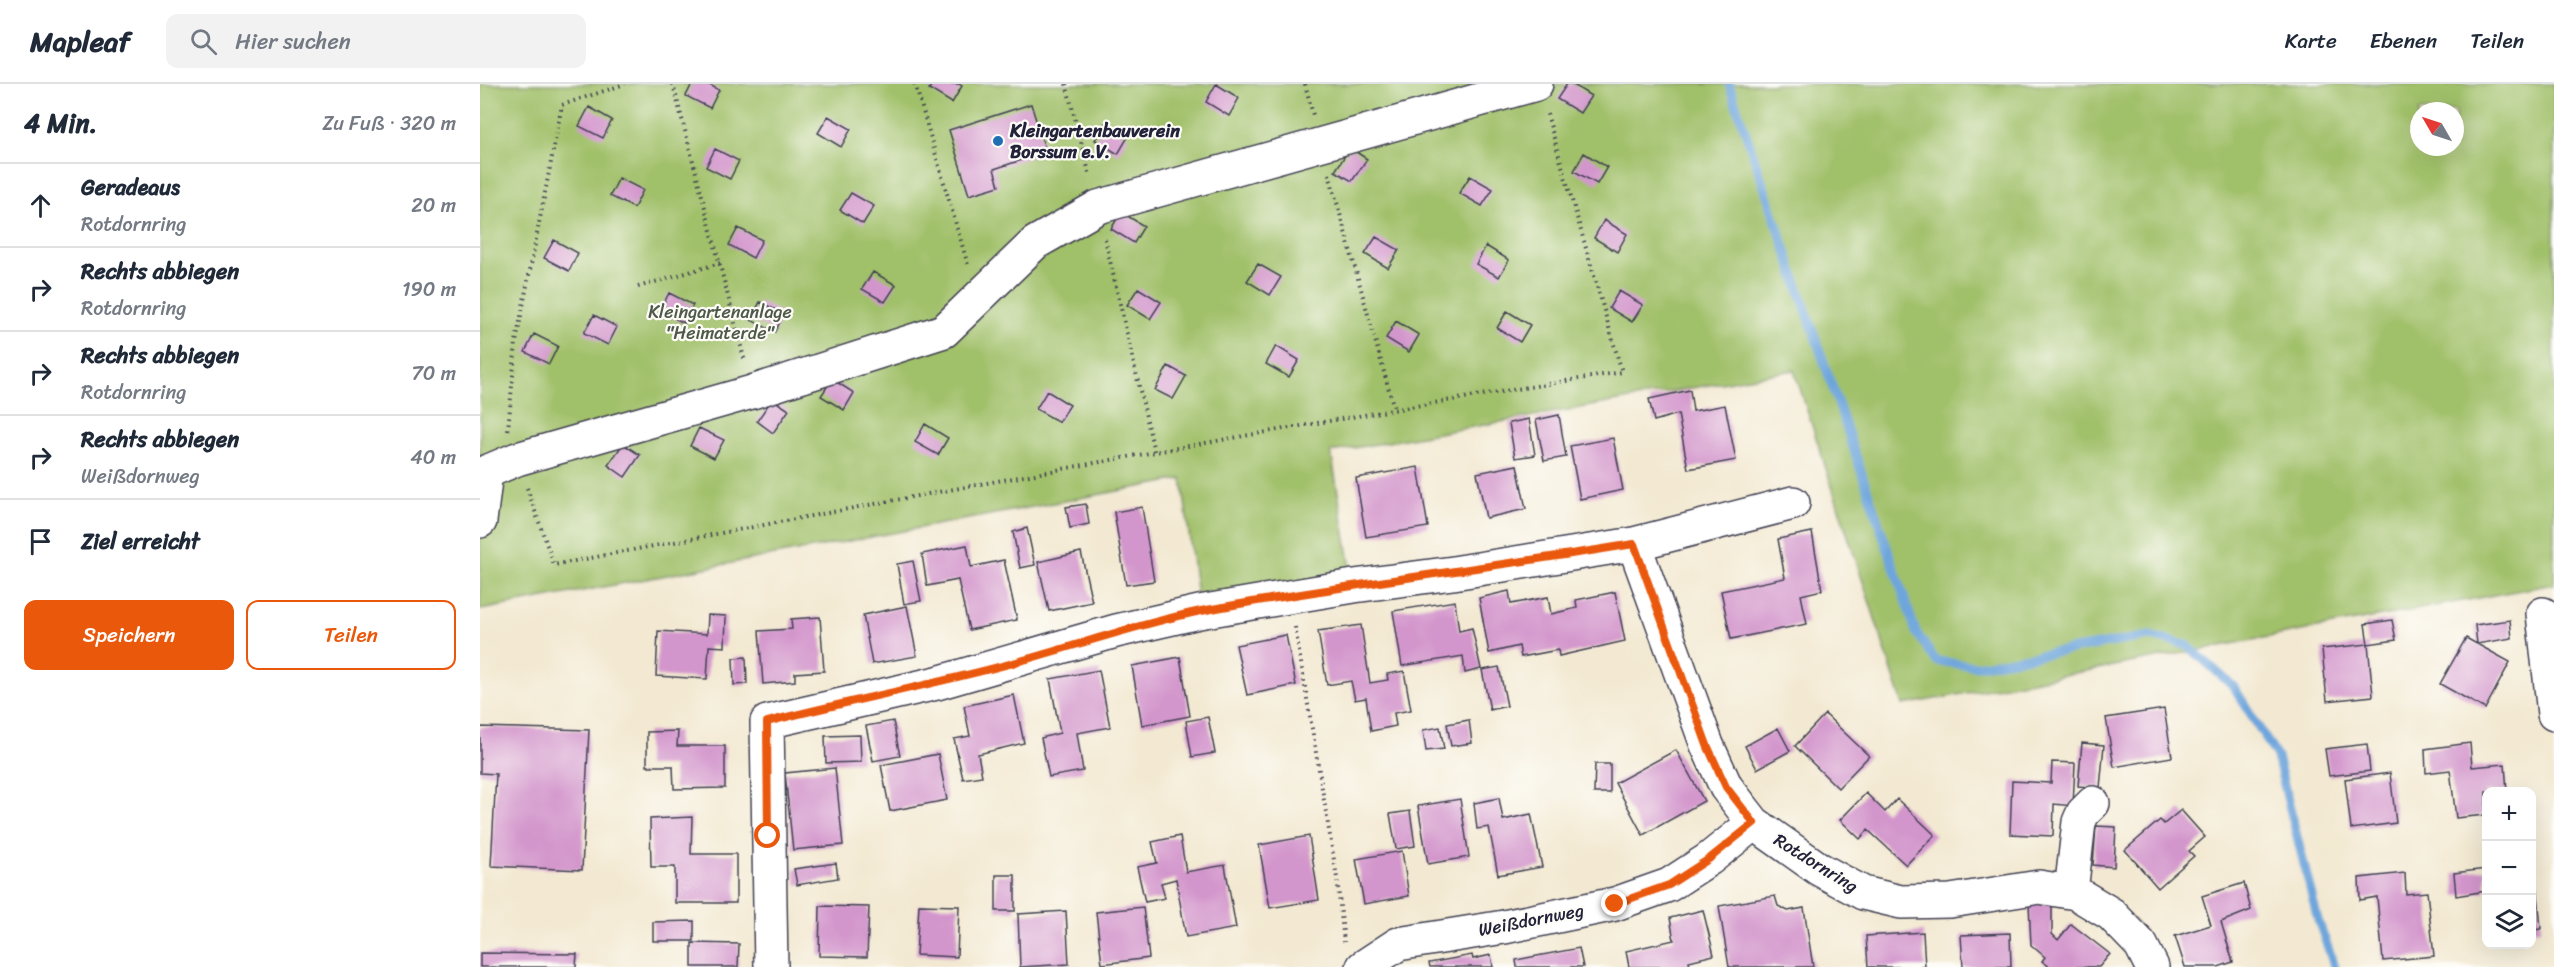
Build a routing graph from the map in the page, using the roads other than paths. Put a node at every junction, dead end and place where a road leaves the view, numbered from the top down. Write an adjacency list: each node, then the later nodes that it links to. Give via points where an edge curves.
1 (1540, 95): 3 (street, via 1321,144 1098,207 1035,243 944,331 752,392 517,459 486,472)
2 (1793, 503): 4 (street)
3 (480, 521)
4 (1634, 544): 8 (street, Rotdornring, via 1707,745 1726,787); 11 (street, via 1199,612 1116,631 959,677 767,722)
5 (2543, 614): 6 (street)
6 (2554, 714)
7 (2093, 803): 9 (street, via 2079,822)
8 (1754, 823): 9 (street, Rotdornring, via 1819,870 1863,893 1901,902 1950,901 2039,887); 10 (street, Weißdornweg, via 1669,885 1615,904 1398,944)
9 (2071, 892): 12 (street, Rotdornring, via 2111,914 2141,945)
10 (1354, 956)
11 (771, 967)
12 (2152, 967)

